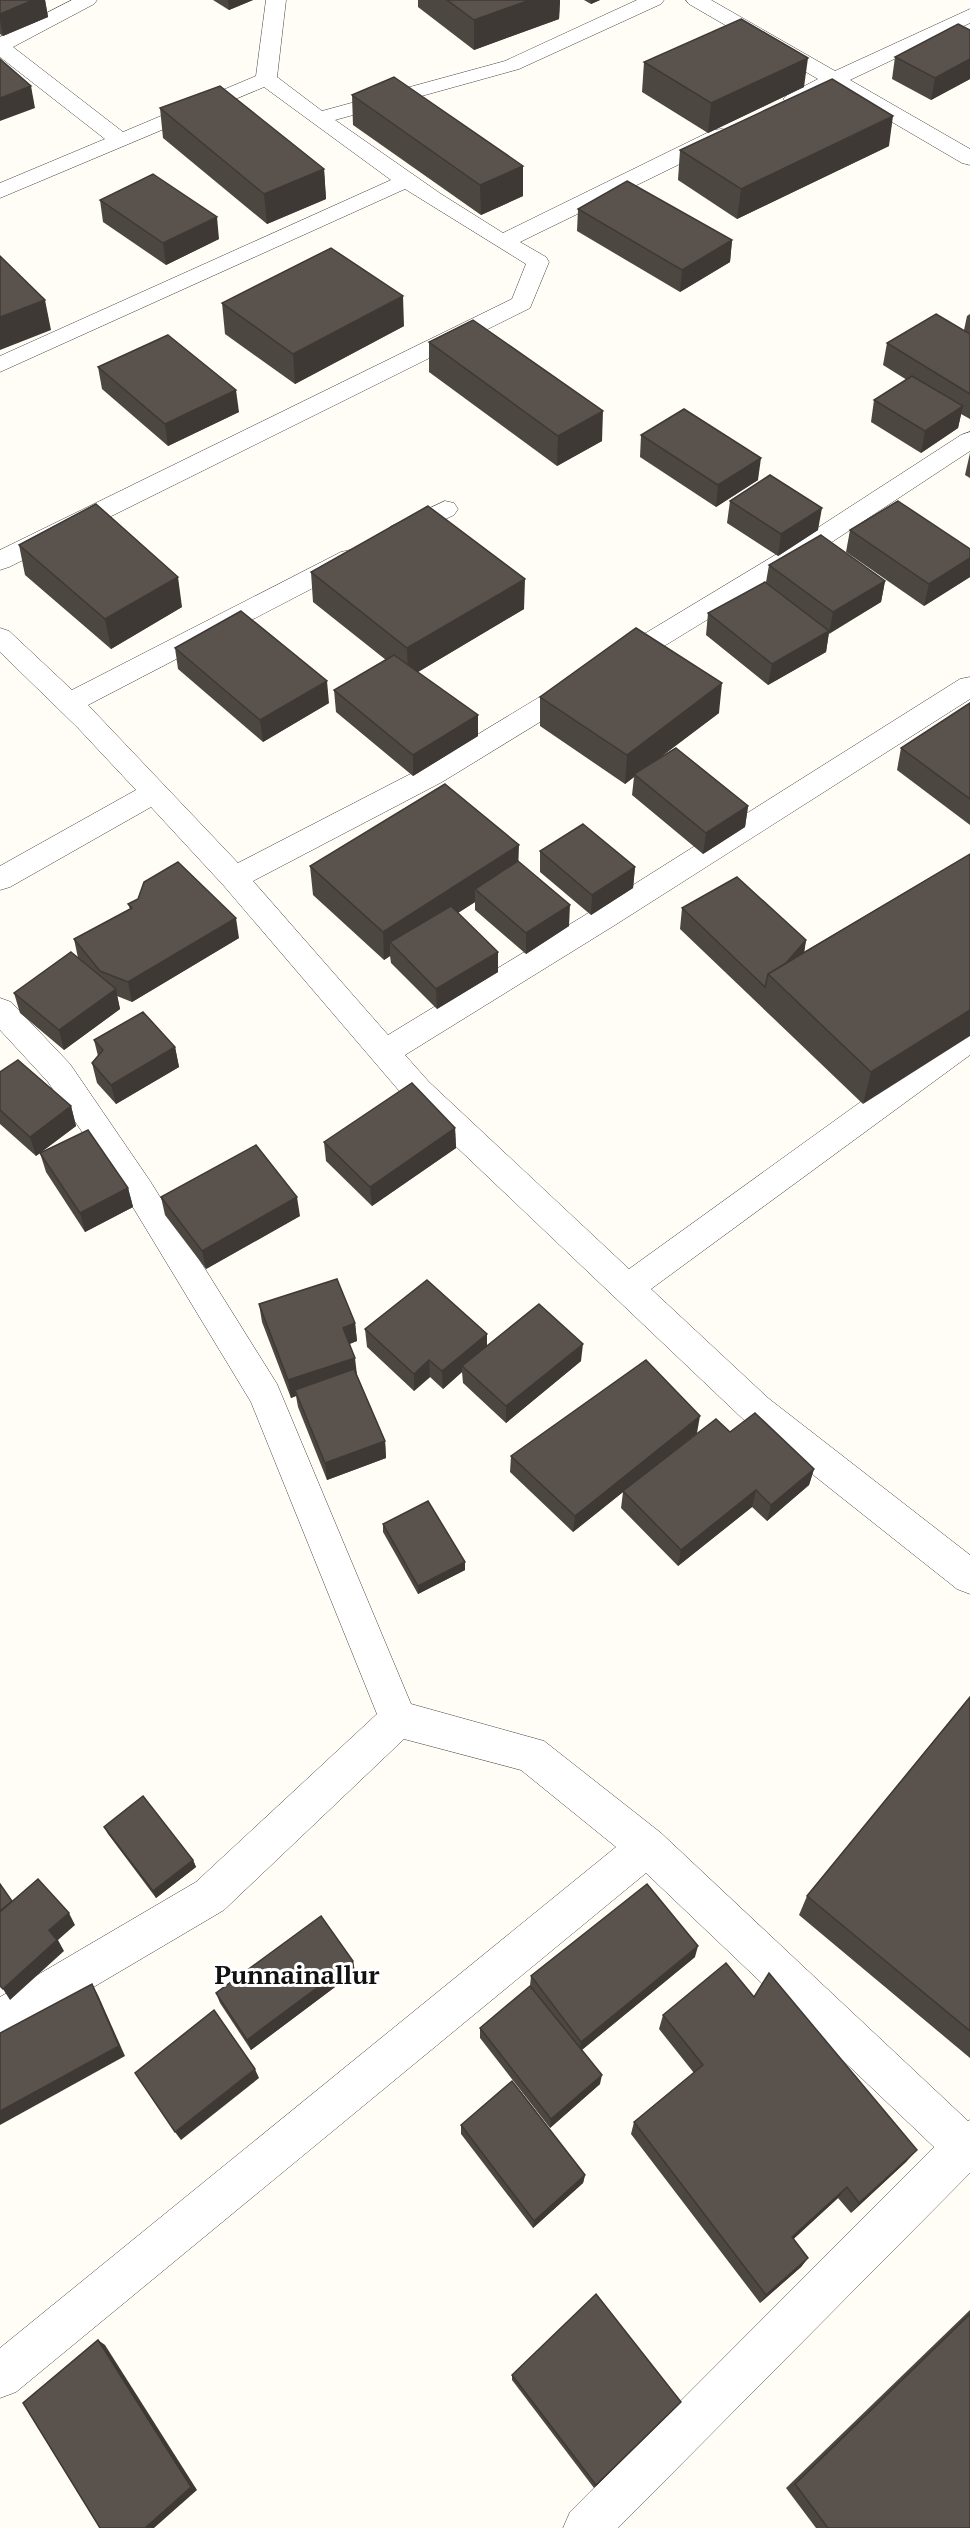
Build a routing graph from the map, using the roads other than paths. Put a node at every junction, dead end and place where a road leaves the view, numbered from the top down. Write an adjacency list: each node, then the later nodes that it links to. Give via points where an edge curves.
1 (87, 0): 6 (street)
2 (276, 0): 7 (street)
3 (654, 0): 10 (street, via 512,65)
4 (696, 0): 8 (street)
5 (970, 15): 8 (street)
6 (0, 46): 12 (street)
7 (266, 79): 10 (street); 12 (street)
8 (834, 80): 9 (street); 13 (street)
9 (780, 106)
10 (319, 118): 14 (street)
11 (738, 127): 16 (street)
12 (120, 140): 15 (street)
13 (970, 158)
14 (408, 180): 16 (street); 17 (street)
15 (0, 191)
16 (502, 242): 20 (street, via 538,262 522,303)
17 (0, 365)
18 (970, 440): 25 (street, via 794,555 432,775)
19 (445, 509): 23 (street)
20 (0, 561)
21 (0, 637): 23 (street)
22 (970, 686): 29 (street)
23 (68, 702): 24 (street)
24 (154, 793): 25 (street); 26 (street)
25 (234, 878): 29 (street)
26 (0, 879)
27 (0, 1010): 32 (street, via 59,1073 140,1190 266,1395)
28 (970, 1039): 30 (street)
29 (384, 1053): 30 (street, via 418,1091)
30 (628, 1288): 31 (street, via 756,1409)
31 (970, 1577)
32 (398, 1719): 33 (street, via 531,1754); 34 (street, via 210,1896)
33 (647, 1847): 35 (street); 36 (street)
34 (0, 2020)
35 (968, 2147): 37 (street)
36 (0, 2376)
37 (586, 2528)

